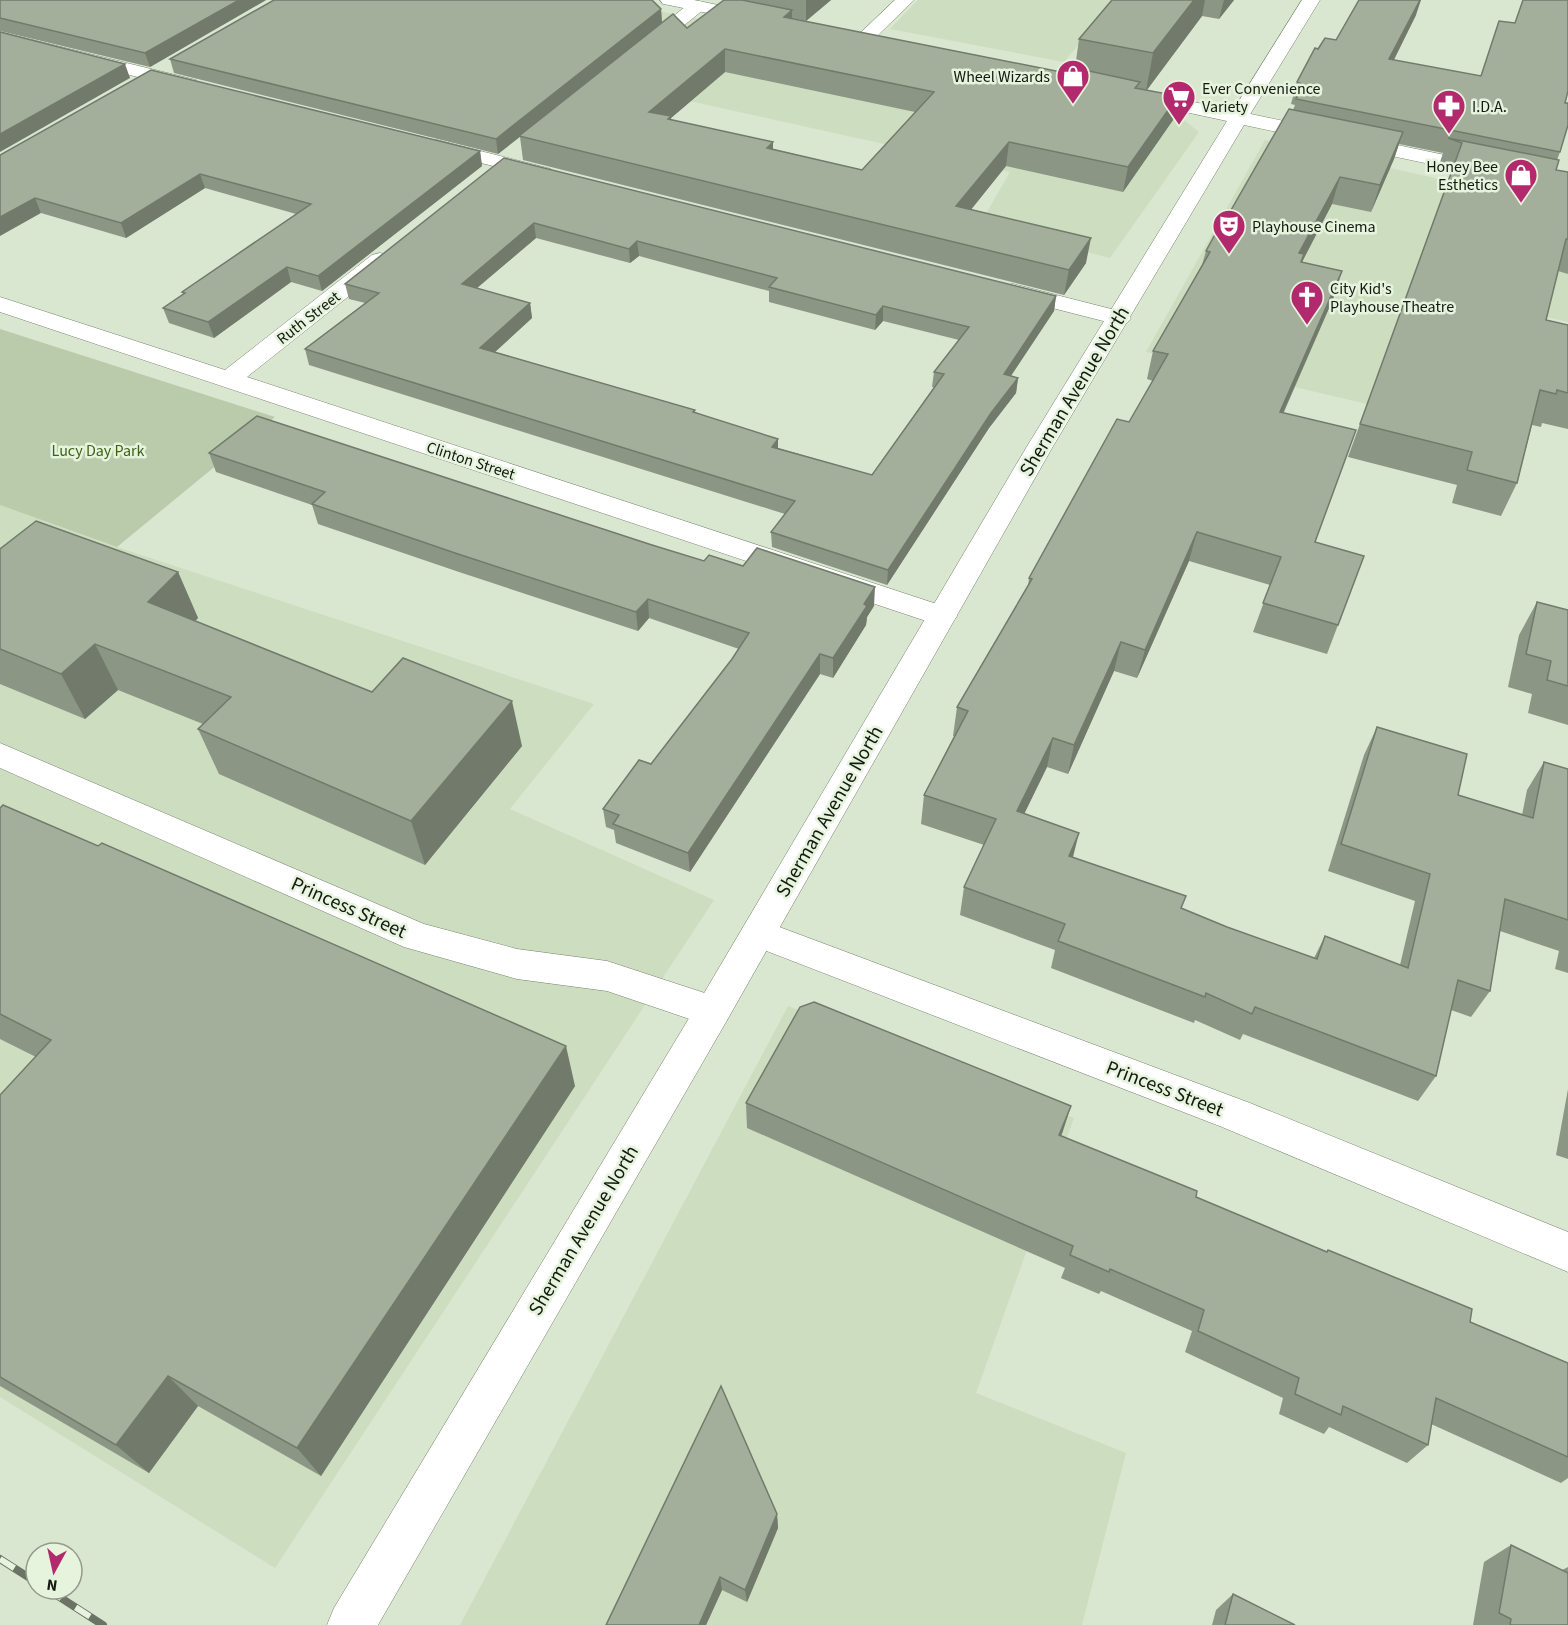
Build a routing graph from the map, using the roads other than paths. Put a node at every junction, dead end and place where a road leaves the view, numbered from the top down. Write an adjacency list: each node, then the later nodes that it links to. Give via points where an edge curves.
1 (669, 0): 4 (street)
2 (904, 0): 8 (street)
3 (1311, 0): 16 (street, Sherman Avenue North)
4 (697, 6): 5 (street); 10 (street)
5 (771, 21)
6 (840, 35): 8 (street)
7 (0, 37): 12 (street)
8 (863, 40): 9 (street)
9 (886, 45)
10 (634, 58)
11 (172, 63): 12 (street)
12 (152, 75): 13 (street); 14 (street)
13 (132, 86)
14 (209, 89)
15 (1115, 92): 16 (street)
16 (1239, 117): 21 (street); 25 (street, Sherman Avenue North)
17 (423, 143): 18 (street)
18 (511, 156): 19 (street); 20 (street)
19 (484, 177)
20 (559, 177)
21 (1568, 187)
22 (395, 248): 26 (street, Ruth Street)
23 (993, 286): 25 (street)
24 (0, 304): 26 (street, Clinton Street)
25 (1119, 318): 27 (street, Sherman Avenue North)
26 (228, 380): 27 (street, Clinton Street)
27 (942, 616): 29 (street, Sherman Avenue North)
28 (0, 755): 30 (street, Princess Street, via 417,937 517,964 606,976)
29 (758, 933): 30 (street, Sherman Avenue North); 31 (street, Princess Street, via 1236,1115)
30 (713, 1011): 32 (street, Sherman Avenue North)
31 (1568, 1252)
32 (351, 1625)

